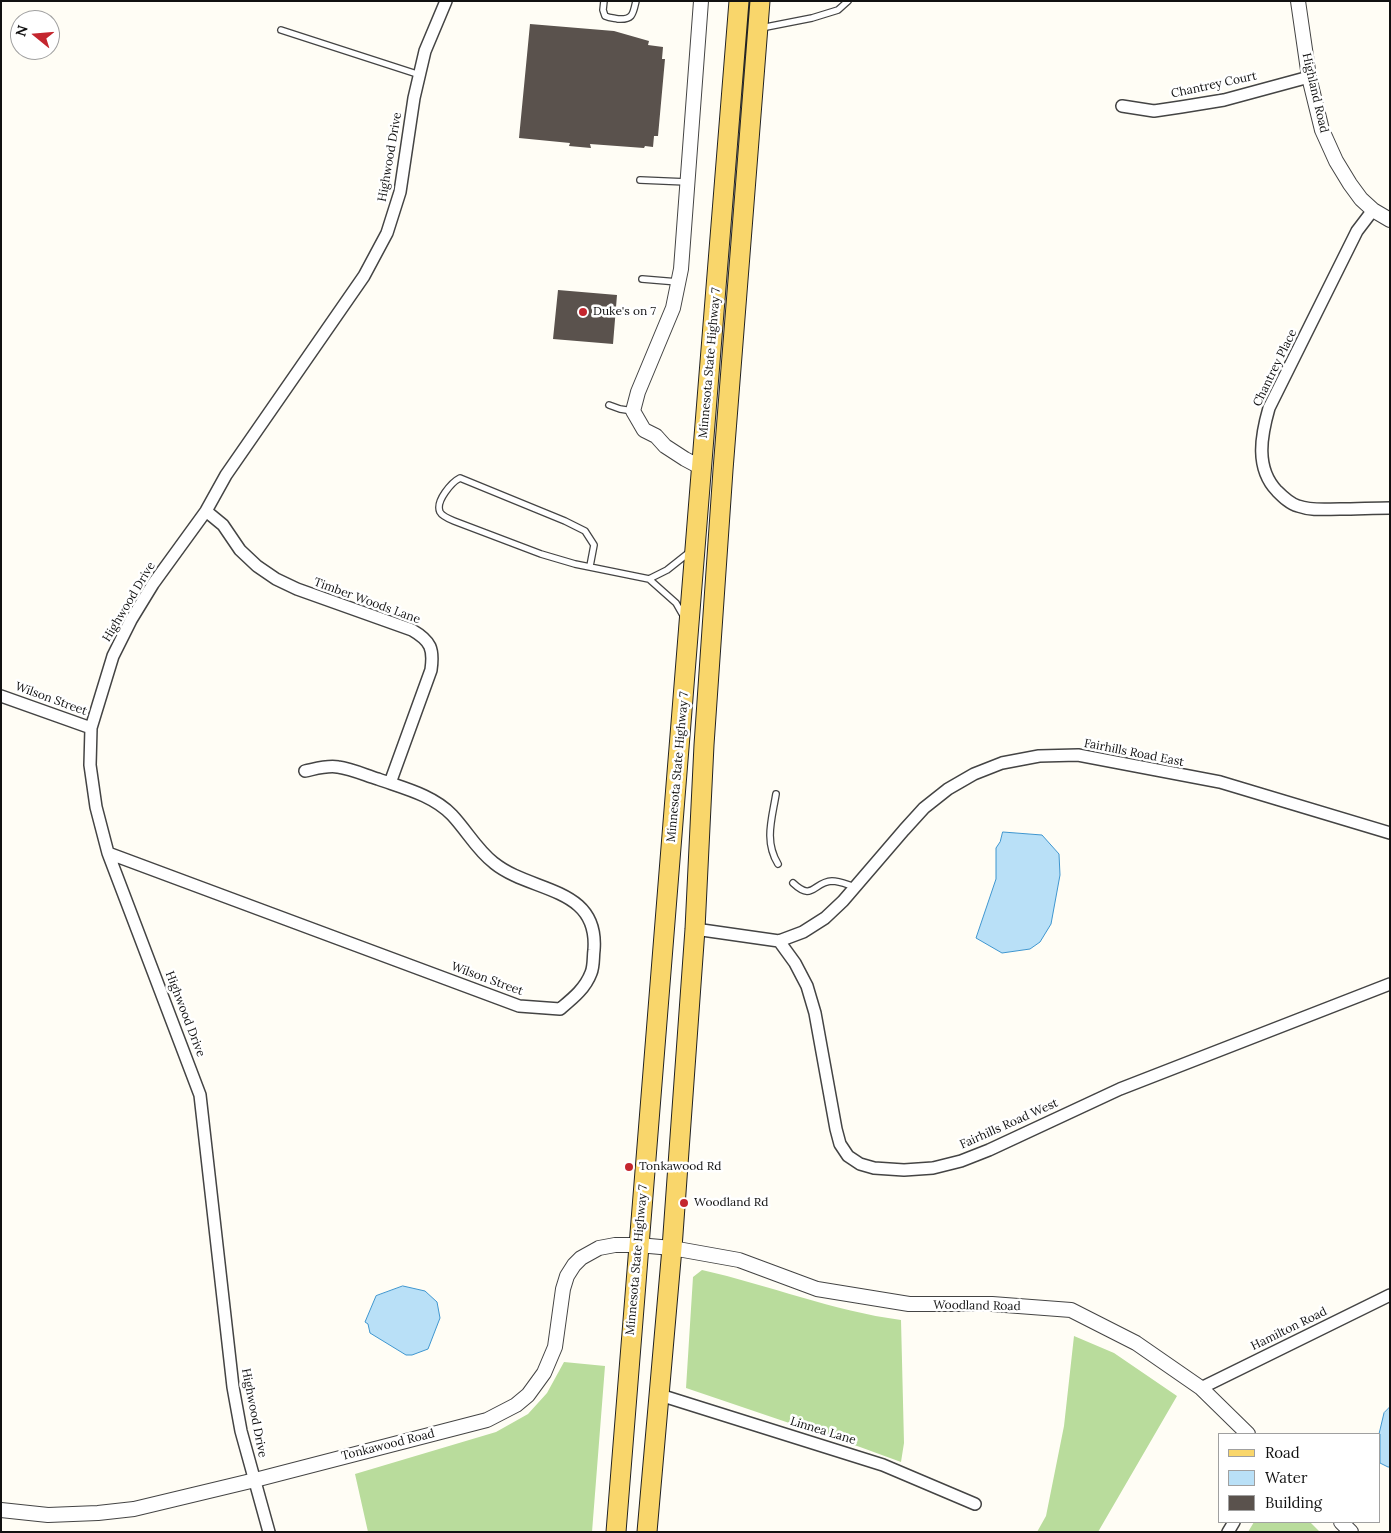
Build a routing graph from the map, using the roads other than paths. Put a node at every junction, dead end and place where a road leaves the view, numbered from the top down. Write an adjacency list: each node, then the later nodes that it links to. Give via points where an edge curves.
1 (446, 1): 11 (street, Highwood Drive, via 425,51)
2 (604, 1): 3 (lane, via 605,16 626,20 634,12)
3 (636, 1)
4 (701, 1): 15 (street)
5 (739, 1): 22 (main road, Minnesota State Highway 7)
6 (760, 1): 9 (main road, Minnesota State Highway 7)
7 (848, 1): 9 (lane, via 838,10 812,18)
8 (1298, 1): 12 (street, Highland Road)
9 (758, 28): 39 (main road, Minnesota State Highway 7, via 704,745)
10 (281, 30): 11 (lane)
11 (420, 75): 24 (street, Highwood Drive, via 400,192 387,233 364,276 226,475)
12 (1309, 77): 13 (street, Chantrey Court, via 1224,100 1180,108 1154,110); 16 (street, Highland Road, via 1322,130 1336,161 1361,199)
13 (1122, 106)
14 (640, 180): 15 (lane)
15 (687, 182): 19 (street)
16 (1373, 210): 17 (street, Highland Road); 23 (street, Chantrey Place, via 1357,231 1269,408 1261,448 1263,468 1271,485 1298,506 1314,509)
17 (1390, 220)
18 (642, 278): 19 (lane)
19 (678, 282): 21 (street, via 672,308)
20 (609, 405): 21 (lane)
21 (633, 411): 22 (street, via 644,430 685,460)
22 (702, 468): 25 (main road, Minnesota State Highway 7)
23 (1390, 508)
24 (206, 512): 30 (street, Highwood Drive, via 131,620 113,656); 32 (street, Timber Woods Lane, via 223,525 240,550 276,579 297,590 412,630 423,636 430,646 431,670)
25 (695, 546): 27 (lane, via 667,570); 28 (main road, Minnesota State Highway 7)
26 (590, 566): 26 (lane, via 541,554 454,521 439,511 443,494 453,481 460,478 578,527 585,531 594,545); 27 (lane)
27 (649, 579): 28 (lane, via 676,603)
28 (689, 625): 42 (main road, Minnesota State Highway 7)
29 (1, 696): 30 (street, Wilson Street)
30 (91, 728): 35 (street, Highwood Drive, via 91,773)
31 (304, 771): 32 (street, Wilson Street, via 336,767)
32 (390, 783): 35 (street, Wilson Street, via 434,801 452,814 480,850 496,864 515,876 556,892 586,913 595,937 592,972 581,991 560,1010 519,1006)
33 (776, 794): 36 (lane, via 770,843)
34 (1390, 833): 38 (street, Fairhills Road East, via 1220,782 1078,756 1039,756 1002,763 948,788 917,815)
35 (108, 853): 48 (street, Highwood Drive, via 200,1095 233,1386)
36 (778, 864)
37 (794, 883): 38 (lane, via 809,892 830,881)
38 (855, 887): 40 (street, Fairhills Road East, via 825,918 803,932)
39 (695, 929): 40 (street, Fairhills Road East); 43 (main road, Minnesota State Highway 7)
40 (779, 941): 41 (street, Fairhills Road West, via 795,963 810,995 840,1144 848,1156 874,1168 933,1168 961,1161 1120,1089)
41 (1390, 984)
42 (638, 1245): 43 (street, Tonkawood Road); 48 (street, Tonkawood Road, via 599,1248 574,1265 563,1289 558,1333 550,1362 537,1384 516,1405 487,1420); 53 (main road, Minnesota State Highway 7)
43 (672, 1248): 45 (street, Woodland Road, via 739,1260 817,1289 909,1304 992,1304 1071,1310 1136,1343); 46 (main road, Minnesota State Highway 7)
44 (1390, 1295): 45 (street, Hamilton Road)
45 (1201, 1388): 47 (street, Woodland Road)
46 (660, 1395): 49 (street, Linnea Lane, via 883,1464); 54 (main road, Minnesota State Highway 7)
47 (1247, 1433)
48 (255, 1480): 50 (street, Tonkawood Road, via 134,1509 98,1514 48,1515); 52 (street, Highwood Drive)
49 (975, 1504)
50 (1, 1510)
51 (1342, 1523): 55 (street)
52 (269, 1532)
53 (616, 1532)
54 (647, 1532)
55 (1352, 1532)

